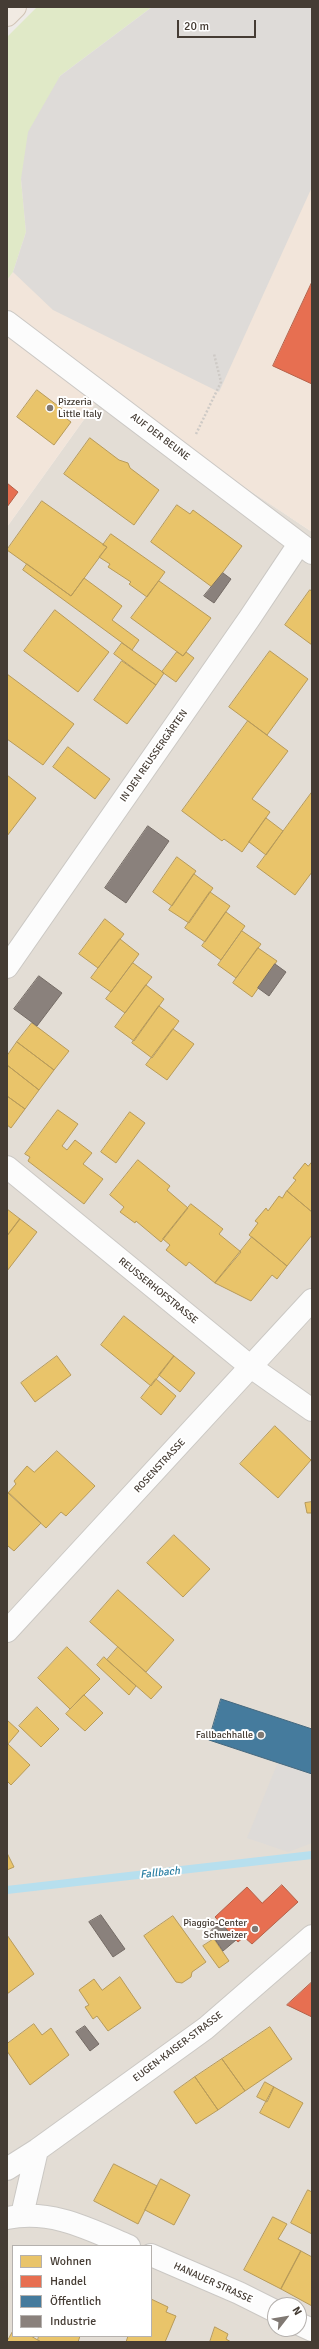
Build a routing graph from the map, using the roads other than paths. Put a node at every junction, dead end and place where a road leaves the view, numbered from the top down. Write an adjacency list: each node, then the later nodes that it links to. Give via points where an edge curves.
1 (15, 7): 2 (main road)
2 (7, 15)
3 (7, 322): 4 (street, AUF DER BEUNE)
4 (305, 548): 5 (street, IN DEN REUSSERGÄRTEN, via 249,619)
5 (7, 967)
6 (7, 1167): 8 (street, REUSSERHOFSTRASSE)
7 (312, 1300): 8 (street, ROSENSTRASSE)
8 (251, 1367): 9 (street, REUSSERHOFSTRASSE); 10 (street, ROSENSTRASSE)
9 (312, 1410)
10 (7, 1631)
11 (312, 1936): 12 (street, EUGEN-KAISER-STRASSE, via 206,2028)
12 (37, 2150): 13 (street, EUGEN-KAISER-STRASSE); 14 (street)
13 (7, 2169)
14 (14, 2216): 15 (street, via 68,2220)
15 (127, 2245)
16 (152, 2255): 17 (street, HANAUER STRASSE)
17 (267, 2307)

